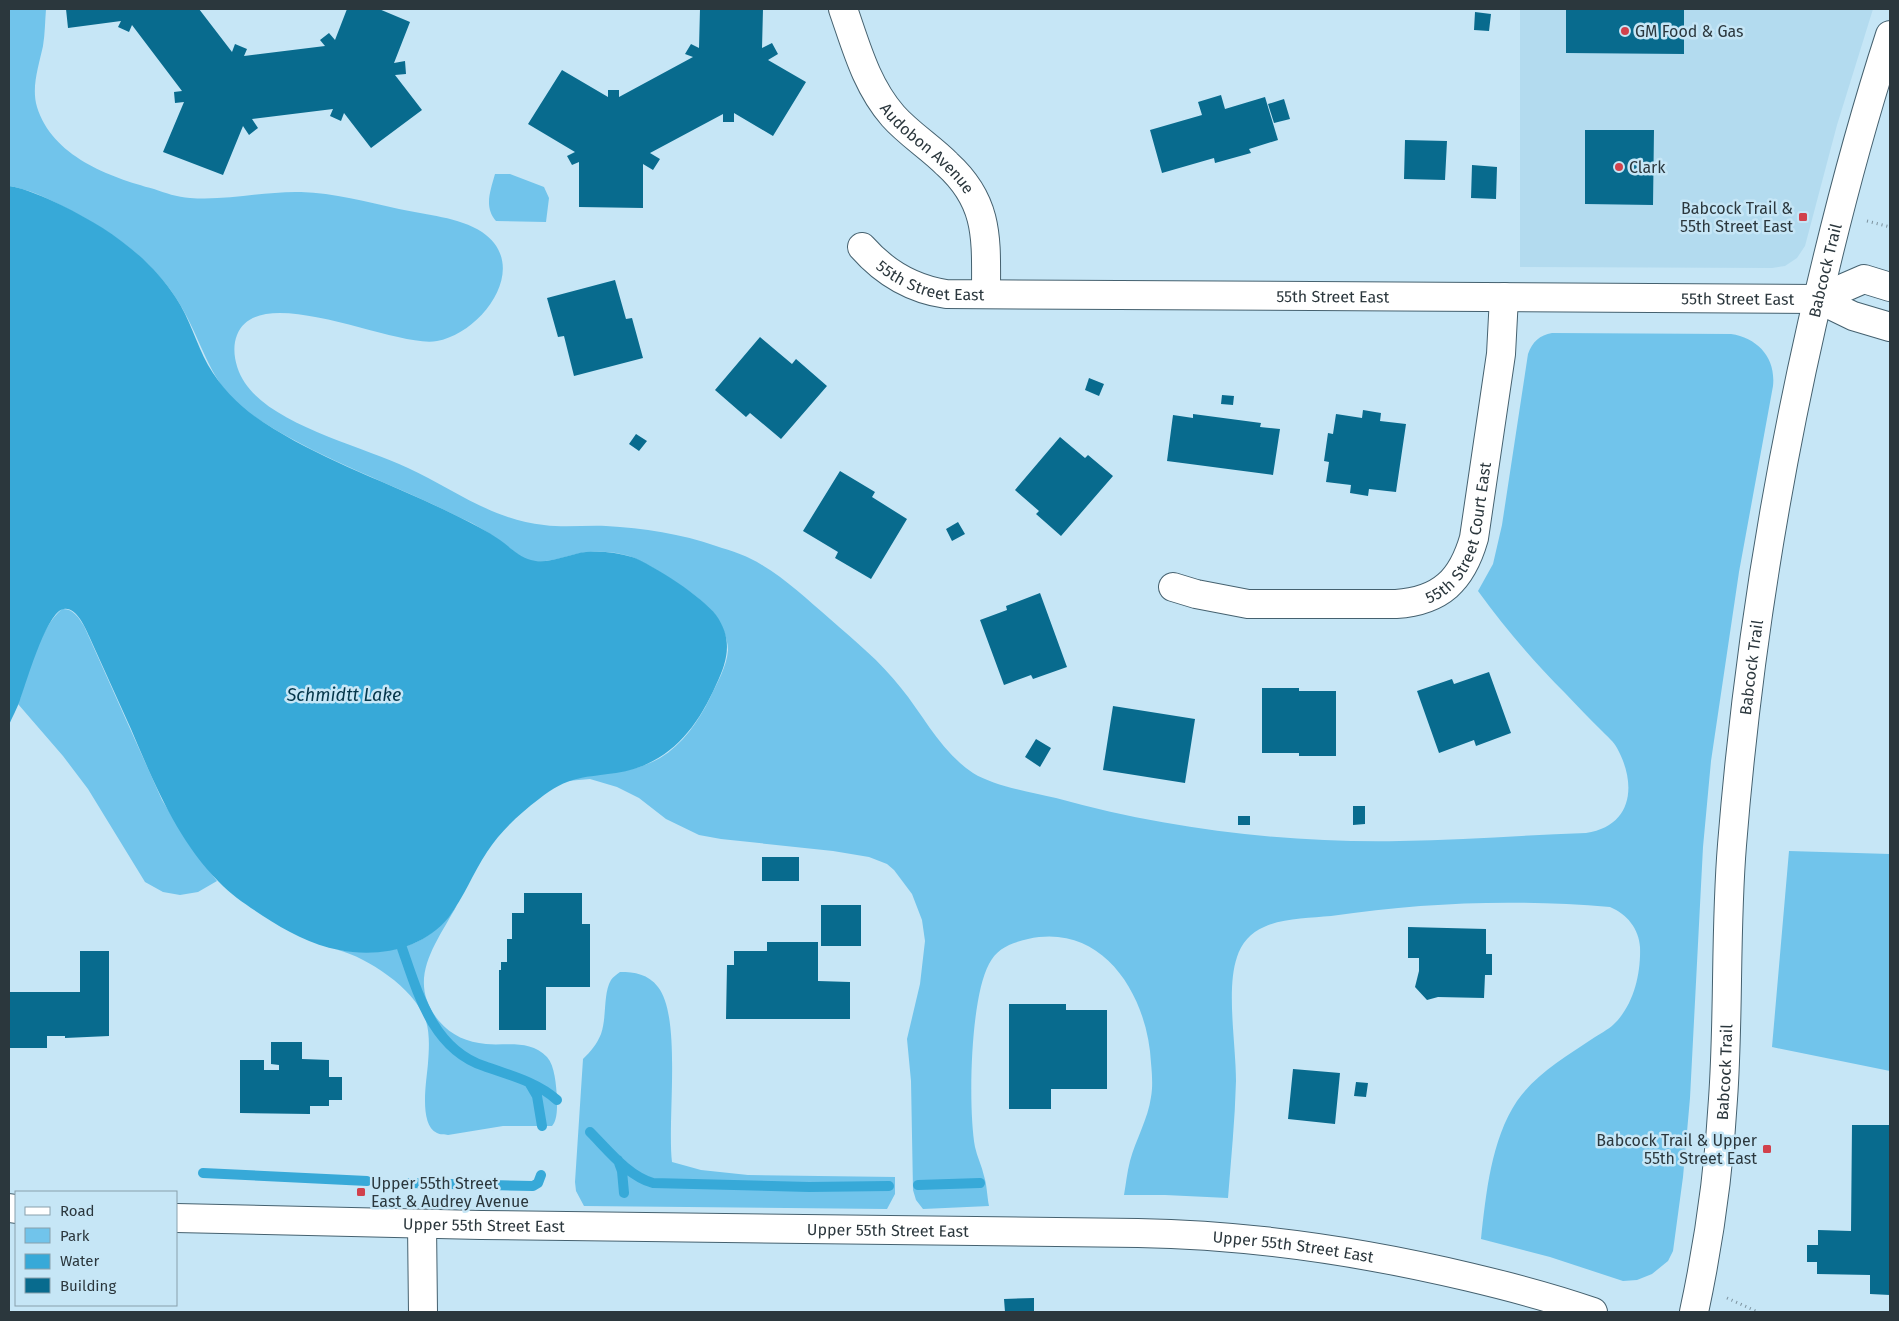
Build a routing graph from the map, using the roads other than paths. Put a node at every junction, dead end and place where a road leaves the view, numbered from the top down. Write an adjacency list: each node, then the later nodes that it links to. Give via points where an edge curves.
1 (844, 9): 5 (street, Audobon Avenue, via 865,70 885,106 902,126 948,164 974,195 982,214 985,234)
2 (1890, 35): 7 (street, Babcock Trail, via 1858,141)
3 (862, 247): 5 (street, 55th Street East, via 884,268 920,288 946,294)
4 (1890, 287): 7 (street, via 1864,279)
5 (986, 294): 6 (street, 55th Street East)
6 (1504, 297): 7 (street, 55th Street East); 9 (street, 55th Street Court East, via 1501,354 1474,538 1464,566 1451,583 1427,598 1396,604 1248,604)
7 (1818, 299): 8 (street, via 1853,316); 14 (street, Babcock Trail, via 1779,484 1753,646 1731,849 1721,1128 1710,1232)
8 (1890, 327)
9 (1173, 586)
10 (178, 1218): 11 (street, Upper 55th Street East)
11 (422, 1224): 12 (street); 13 (street, Upper 55th Street East, via 1200,1235 1289,1243 1410,1263 1513,1287)
12 (423, 1312)
13 (1593, 1312)
14 (1694, 1312)

